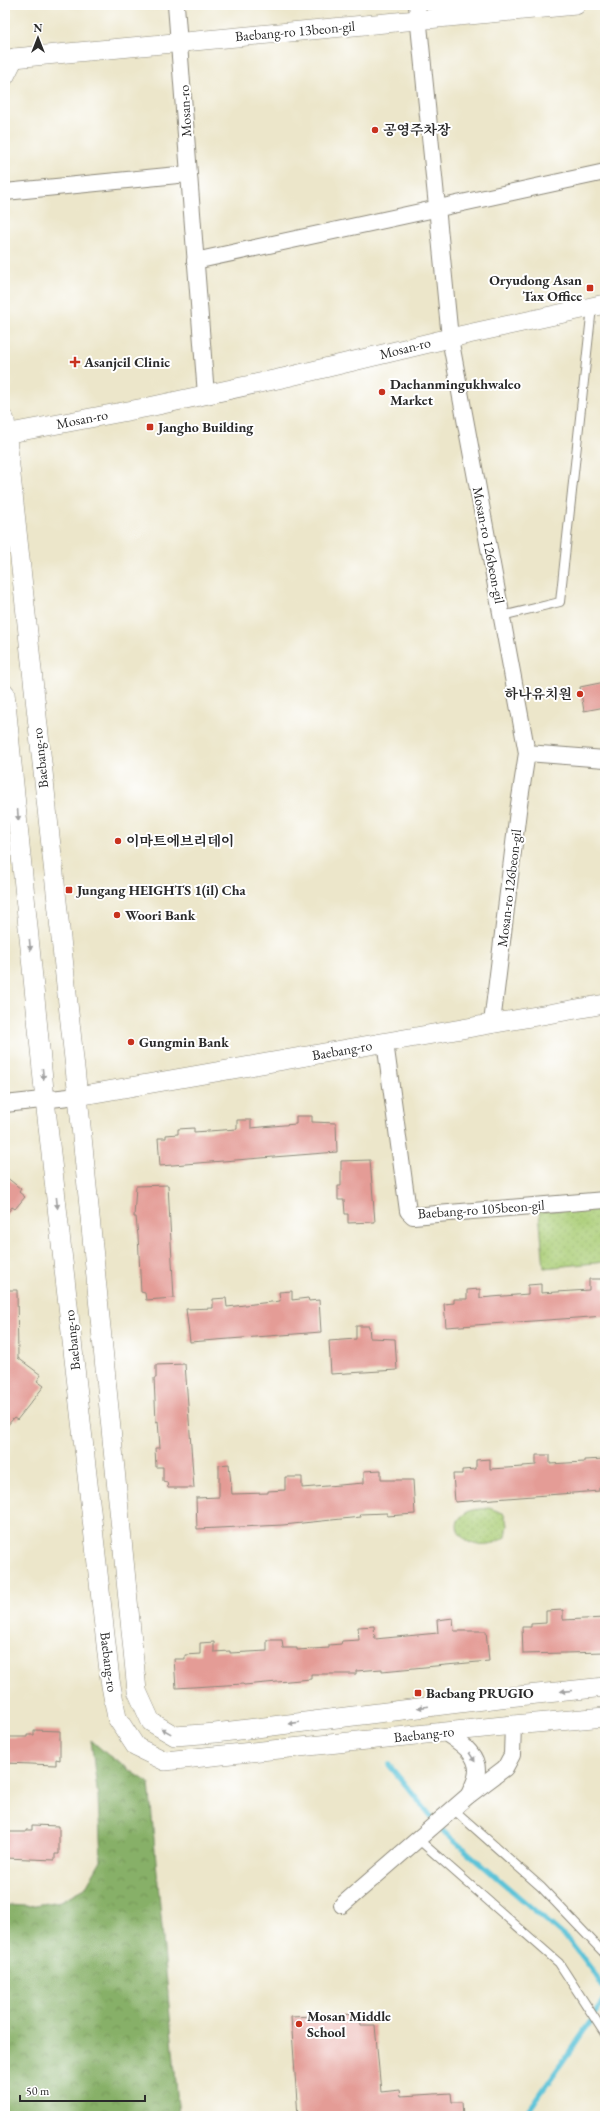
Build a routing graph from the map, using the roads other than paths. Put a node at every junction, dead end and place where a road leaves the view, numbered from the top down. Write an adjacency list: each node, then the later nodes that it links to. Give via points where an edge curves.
1 (176, 5): 4 (street, Mosan-ro)
2 (576, 5): 3 (street, Baebang-ro 13beon-gil)
3 (417, 12): 4 (street, Baebang-ro 13beon-gil); 10 (street, Mosan-ro 126beon-gil)
4 (180, 42): 5 (street, Baebang-ro 13beon-gil); 8 (street, Mosan-ro)
5 (9, 54): 6 (street)
6 (5, 76)
7 (605, 172): 10 (street)
8 (188, 174): 9 (street); 11 (street, Mosan-ro)
9 (5, 192)
10 (437, 208): 11 (street); 13 (street, Mosan-ro 126beon-gil)
11 (195, 261): 14 (street, Mosan-ro)
12 (598, 305): 13 (street, Mosan-ro); 17 (lane, via 560,602)
13 (450, 338): 14 (street, Mosan-ro); 17 (street, Mosan-ro 126beon-gil)
14 (206, 395): 16 (street, Mosan-ro)
15 (5, 420): 16 (street, Baebang-ro)
16 (5, 434): 19 (street, Baebang-ro)
17 (502, 616): 21 (street, Mosan-ro 126beon-gil)
18 (5, 693): 20 (street, Baebang-ro)
19 (38, 743): 20 (street); 26 (street, Baebang-ro)
20 (8, 745): 27 (street, Baebang-ro, one-way to 27)
21 (527, 753): 22 (street); 24 (street, Mosan-ro 126beon-gil)
22 (605, 759)
23 (605, 1004): 24 (street, Baebang-ro)
24 (492, 1023): 25 (street, Baebang-ro)
25 (385, 1042): 26 (street, Baebang-ro); 29 (street, Baebang-ro 105beon-gil, via 408,1211 414,1216)
26 (78, 1096): 27 (street, Baebang-ro); 30 (street, Baebang-ro, one-way to 26, via 508,1696 175,1736 151,1722 138,1691)
27 (45, 1100): 28 (street, Baebang-ro); 33 (street, Baebang-ro, one-way to 33, via 110,1680 117,1718 136,1747 165,1761)
28 (5, 1104)
29 (605, 1200)
30 (605, 1688)
31 (605, 1717): 32 (street, Baebang-ro)
32 (513, 1725): 33 (street, Baebang-ro); 34 (street, via 512,1755 505,1768)
33 (444, 1732): 34 (street, one-way to 34, via 464,1745 476,1762 477,1776)
34 (469, 1795): 35 (street)
35 (451, 1811): 36 (street); 38 (lane, via 541,1887)
36 (423, 1835): 37 (street); 39 (lane, via 559,1964)
37 (342, 1905)
38 (605, 1954)
39 (605, 2034)

